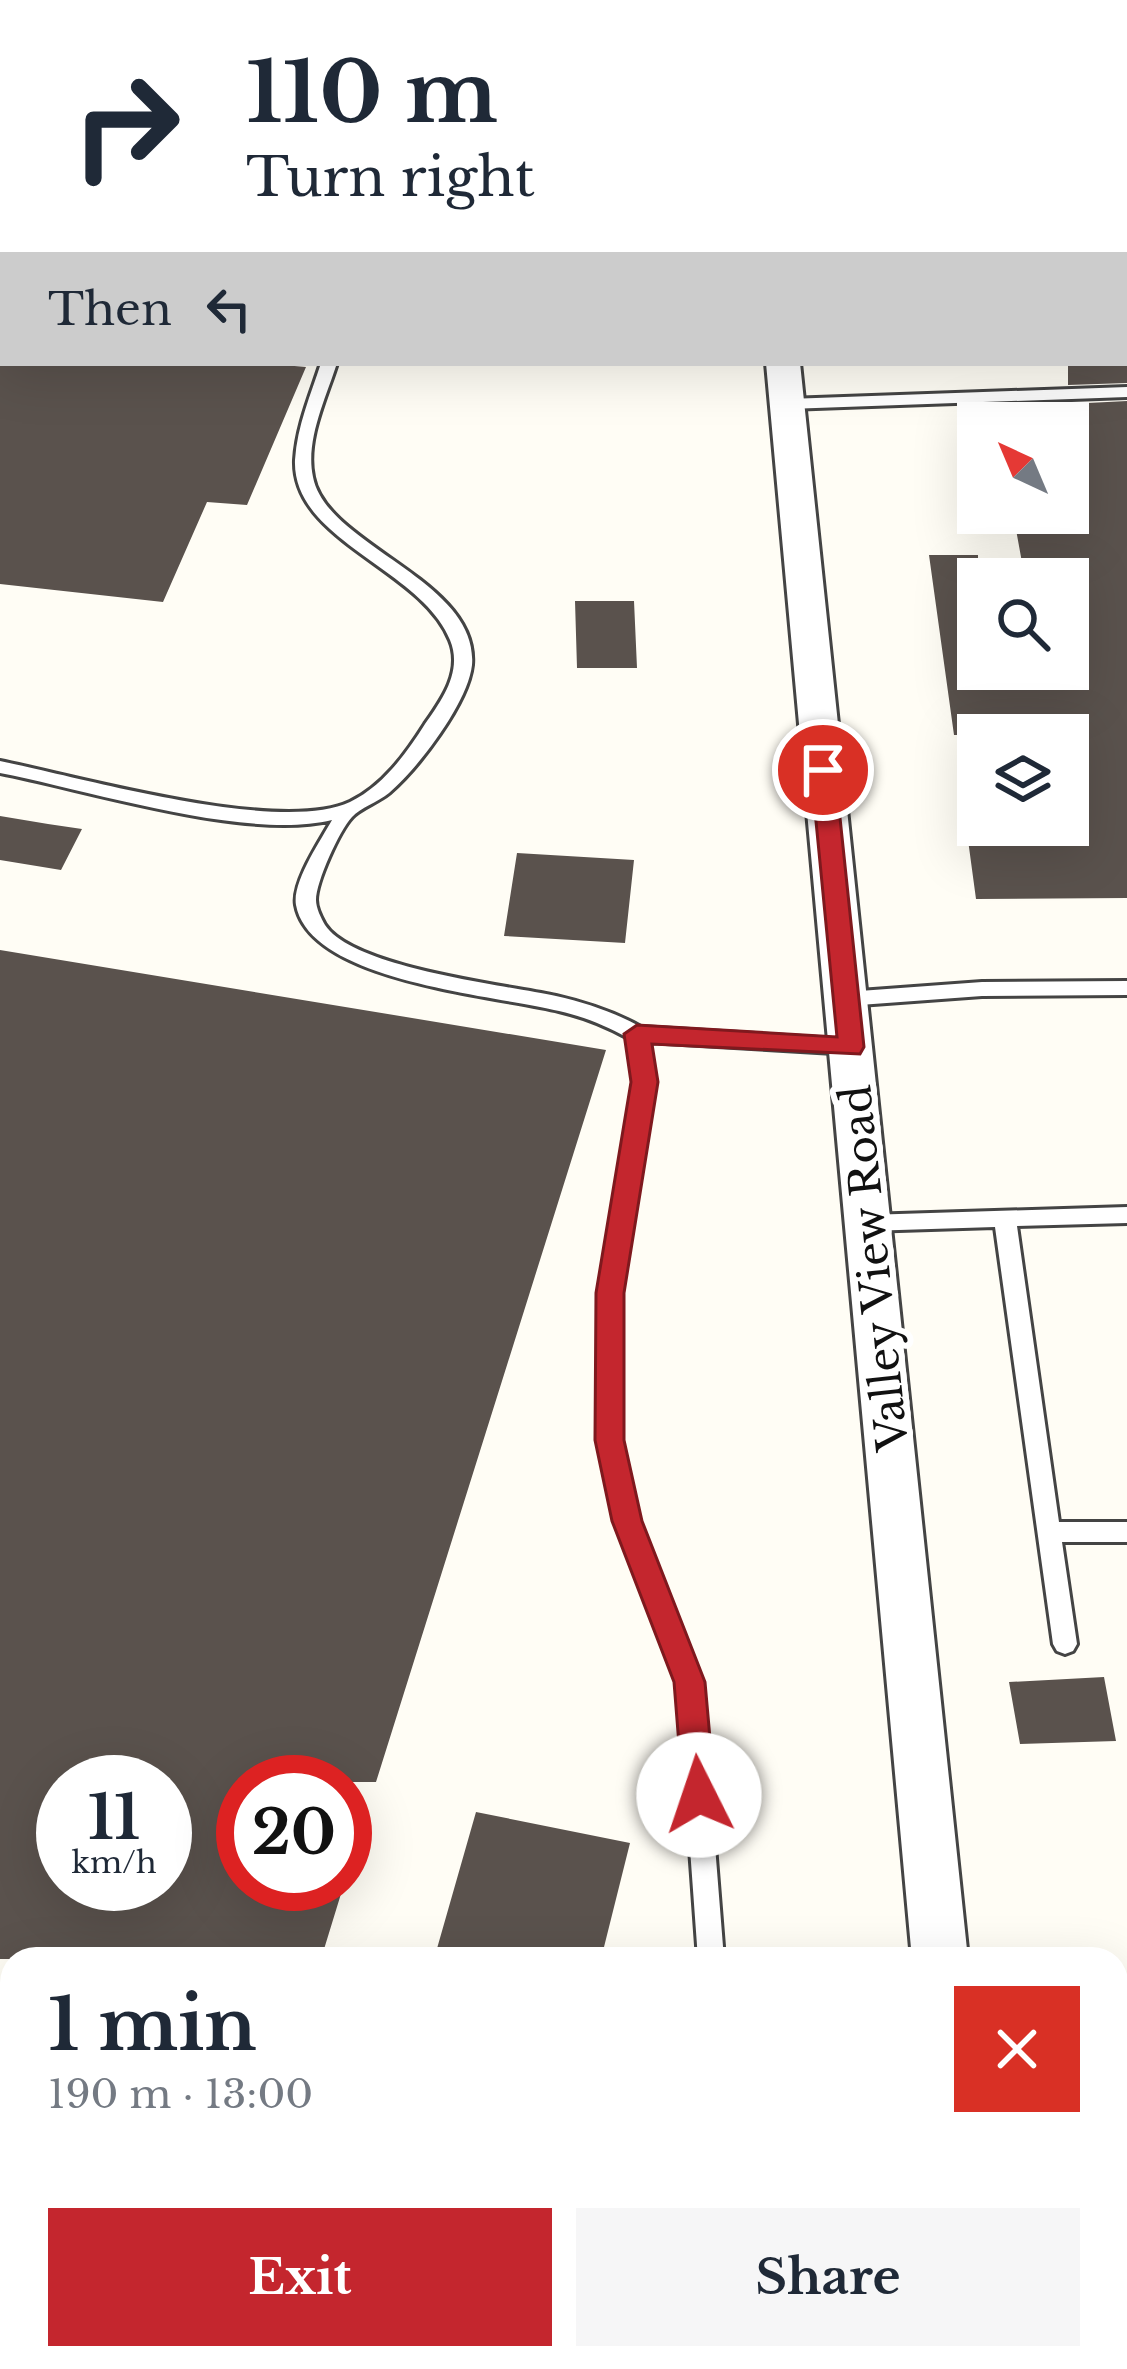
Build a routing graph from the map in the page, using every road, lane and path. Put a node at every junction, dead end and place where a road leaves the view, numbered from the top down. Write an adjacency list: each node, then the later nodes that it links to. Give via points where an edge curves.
1 (328, 366): 5 (lane, via 306,446 310,494 411,578 459,638 465,664 407,765)
2 (786, 383): 3 (lane); 7 (street, Valley View Road)
3 (1127, 392)
4 (0, 767): 5 (lane, via 232,814)
5 (345, 812): 8 (lane, via 305,900 310,924 330,943 409,974 582,1005)
6 (1127, 988): 7 (lane)
7 (846, 999): 9 (street, Valley View Road)
8 (637, 1034): 9 (lane); 16 (lane, via 644,1082 610,1293 610,1440 627,1521 690,1682)
9 (851, 1047): 12 (street, Valley View Road)
10 (1127, 1215): 11 (lane)
11 (1005, 1219): 12 (lane); 13 (lane)
12 (867, 1222): 17 (street, Valley View Road)
13 (1051, 1532): 14 (lane); 15 (lane)
14 (1127, 1532)
15 (1065, 1643)
16 (710, 1947)
17 (939, 1947)

